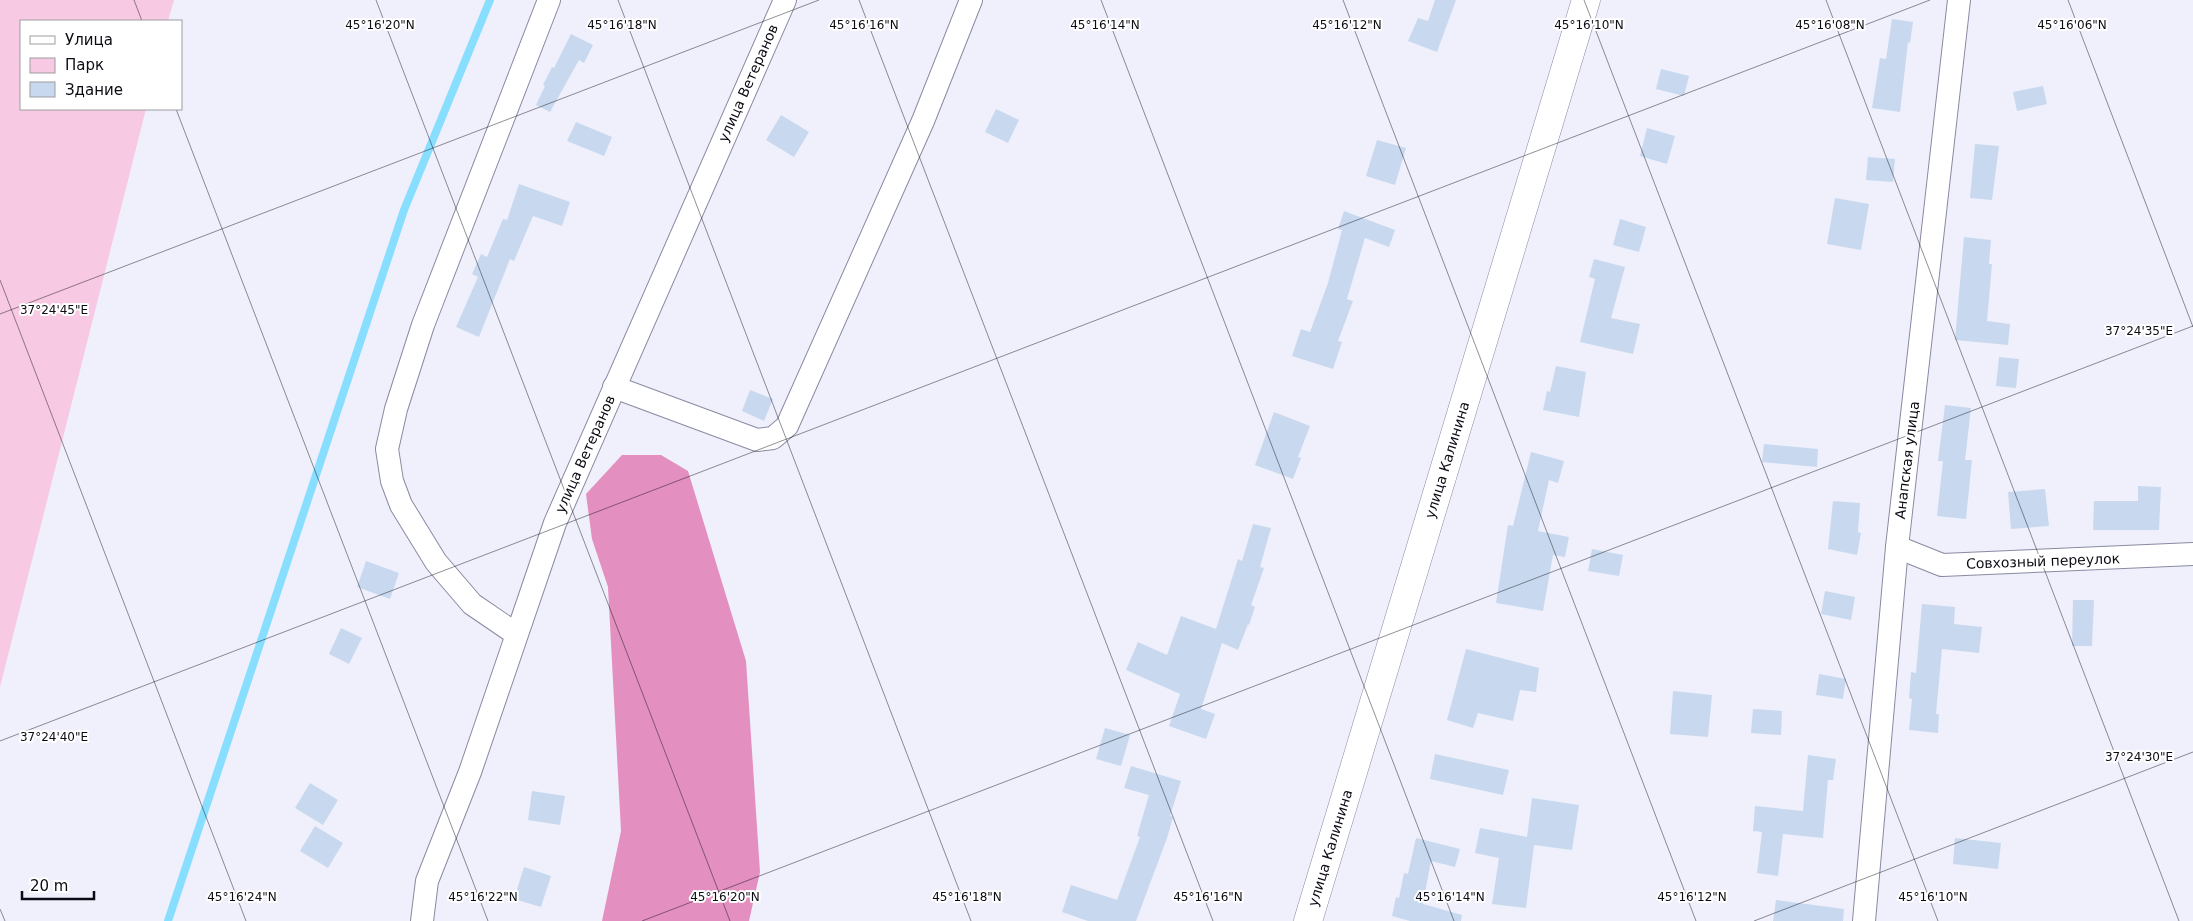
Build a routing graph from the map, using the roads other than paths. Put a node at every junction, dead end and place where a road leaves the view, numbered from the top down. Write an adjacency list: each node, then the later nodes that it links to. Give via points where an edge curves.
1 (549, 0): 9 (street, via 424,325 396,409 387,449 392,481 401,505 436,562 472,604)
2 (785, 0): 6 (street, улица Ветеранов)
3 (972, 0): 6 (street, via 923,121 787,426 773,438 757,440)
4 (1586, 0): 11 (main road, улица Калинина)
5 (1959, 0): 7 (street, Анапская улица)
6 (614, 387): 9 (street, улица Ветеранов, via 554,523)
7 (1897, 547): 8 (street, Совхозный переулок, via 1942,565); 12 (street, Анапская улица)
8 (2193, 554)
9 (516, 634): 10 (street, улица Ветеранов, via 470,772 427,881)
10 (422, 921)
11 (1308, 921)
12 (1864, 921)

